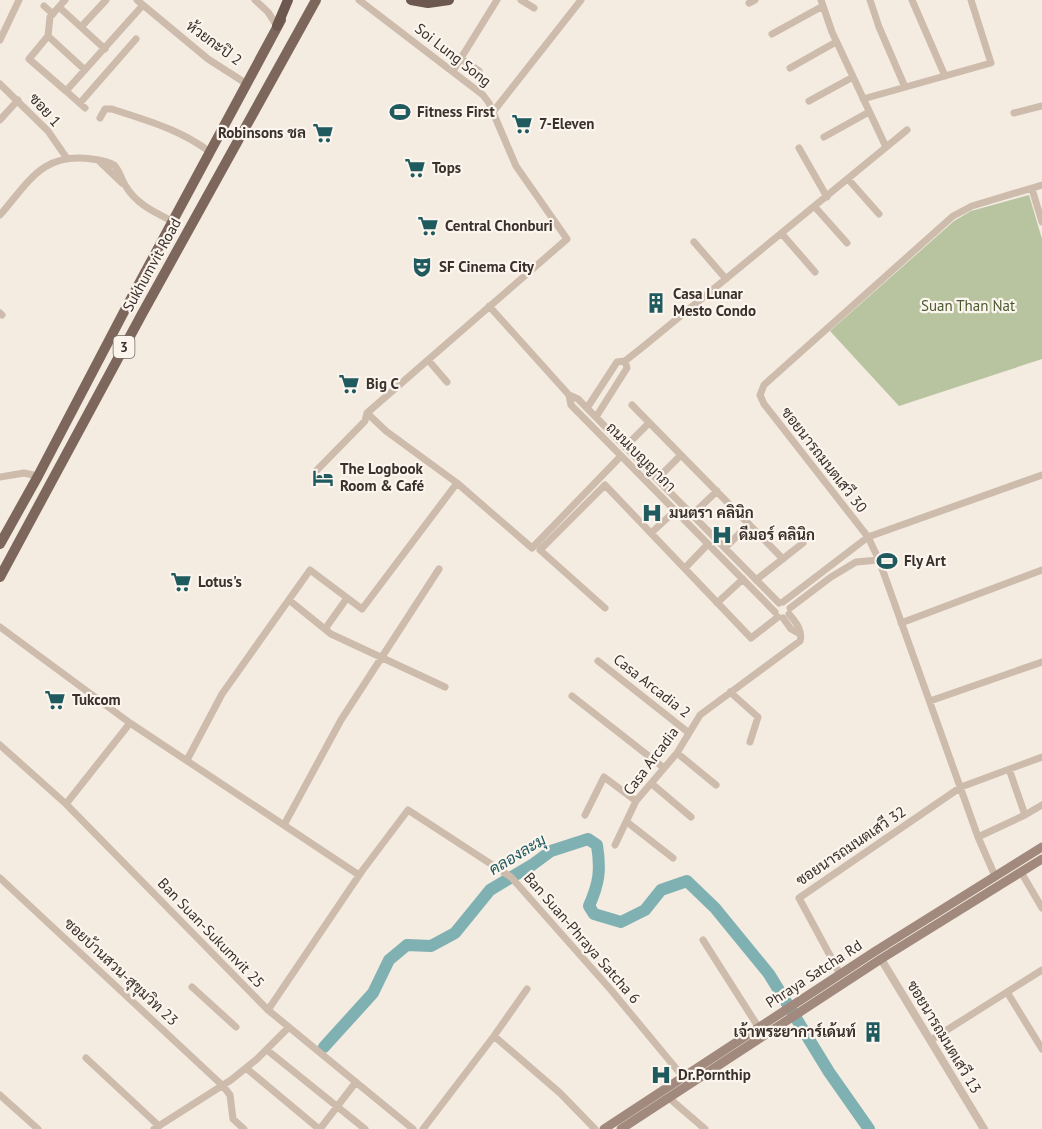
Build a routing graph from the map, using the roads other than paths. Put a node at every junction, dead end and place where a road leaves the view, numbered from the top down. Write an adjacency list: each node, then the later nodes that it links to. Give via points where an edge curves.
1 (19, 0): 27 (street)
2 (65, 0): 19 (street)
3 (106, 0): 23 (street)
4 (255, 0): 22 (street)
5 (290, 0): 22 (highway)
6 (316, 0): 61 (main road, Sukhumvit Road / 3)
7 (359, 0): 33 (street, Soi Lung Song)
8 (411, 0): 9 (highway)
9 (449, 0)
10 (496, 0): 30 (street)
11 (522, 0): 20 (street)
12 (581, 0): 46 (street)
13 (870, 0): 39 (street)
14 (912, 0): 35 (street)
15 (971, 0): 35 (street, via 991,63)
16 (140, 2): 29 (street); 38 (street, ห้วยกะปิ 2, via 208,59)
17 (822, 3): 24 (street); 28 (street)
18 (44, 6): 21 (street)
19 (58, 7): 21 (street); 23 (street)
20 (534, 8)
21 (53, 14): 25 (street)
22 (278, 26): 38 (main road, Sukhumvit Road / 3)
23 (81, 27): 29 (street)
24 (772, 34)
25 (48, 36): 32 (street); 40 (street, via 29,59)
26 (136, 39): 40 (street, via 82,105)
27 (0, 40)
28 (836, 42): 31 (street); 36 (street)
29 (105, 49): 32 (street)
30 (461, 59): 33 (street); 34 (street)
31 (790, 68)
32 (85, 70): 40 (street)
33 (453, 71): 46 (street, Soi Lung Song, via 483,95)
34 (479, 71)
35 (945, 76): 39 (street)
36 (853, 77): 41 (street); 43 (street)
37 (0, 84): 42 (street, ซอย 1)
38 (248, 84): 54 (main road, Sukhumvit Road / 3)
39 (905, 87): 41 (street)
40 (66, 91)
41 (863, 99): 45 (street)
42 (18, 100): 49 (street); 55 (street, ซอย 1, via 48,131)
43 (809, 101)
44 (1042, 106): 47 (street)
45 (869, 111): 51 (street); 52 (street)
46 (493, 112): 72 (street, Soi Lung Song, via 516,166 567,239)
47 (1014, 113)
48 (100, 118): 54 (street, via 106,108 112,109 169,128)
49 (0, 120)
50 (908, 130): 52 (street)
51 (824, 137)
52 (886, 147): 56 (street)
53 (799, 148): 60 (street)
54 (210, 152): 59 (main road, Sukhumvit Road / 3)
55 (66, 158): 64 (street, via 51,162 32,178); 65 (street, via 98,160 148,210)
56 (848, 179): 60 (street); 63 (street)
57 (1042, 186): 58 (street, ซอยนารถมนตเสวี 30)
58 (1032, 189): 66 (street); 100 (street, ซอยนารถมนตเสวี 30, via 972,206 953,216 764,385 760,395 764,405)
59 (186, 197): 61 (main road, via 197,197); 65 (main road, Sukhumvit Road / 3)
60 (827, 197): 62 (street)
61 (202, 205): 111 (main road, Sukhumvit Road / 3)
62 (814, 207): 67 (street); 69 (street)
63 (879, 214)
64 (0, 215)
65 (172, 221): 89 (main road, Sukhumvit Road / 3)
66 (1042, 222)
67 (782, 234): 70 (street); 71 (street)
68 (694, 242): 71 (street)
69 (847, 243)
70 (815, 272)
71 (726, 279): 74 (street)
72 (489, 306): 73 (street); 76 (street, ถนนเบญญาภา)
73 (429, 361): 75 (street); 79 (street)
74 (625, 361): 78 (street, via 618,362); 80 (street, via 627,368)
75 (447, 382)
76 (569, 395): 78 (street, ถนนเบญญาภา); 84 (street, ถนนเบญญาภา, via 571,405)
77 (632, 405): 81 (street)
78 (587, 408): 80 (street, ถนนเบญญาภา)
79 (367, 413): 87 (street, via 365,421); 92 (street)
80 (596, 417): 82 (street, ถนนเบญญาภา)
81 (649, 423): 82 (street); 83 (street)
82 (625, 447): 85 (street, ถนนเบญญาภา)
83 (681, 455): 91 (street); 93 (street)
84 (621, 456): 86 (street, ถนนเบญญาภา); 92 (street, via 532,548)
85 (638, 459): 86 (street); 91 (street, ถนนเบญญาภา)
86 (631, 466): 94 (street, ถนนเบญญาภา)
87 (316, 471)
88 (1042, 475): 100 (street)
89 (38, 476): 90 (street); 102 (main road, Sukhumvit Road / 3)
90 (0, 477)
91 (657, 479): 95 (street, ถนนเบญญาภา)
92 (457, 483): 115 (street, via 362,609)
93 (717, 491): 95 (street); 96 (street)
94 (675, 511): 98 (street); 99 (street, ถนนเบญญาภา)
95 (692, 515): 97 (street, ถนนเบญญาภา)
96 (749, 524): 104 (street); 105 (street)
97 (705, 528): 99 (street); 104 (street, ถนนเบญญาภา)
98 (651, 533): 107 (street); 119 (street, via 605,485 540,550)
99 (698, 534): 103 (street, ถนนเบญญาภา)
100 (868, 537): 106 (street, ซอยนารถมนตเสวี 30); 108 (street)
101 (803, 543): 105 (street)
102 (0, 544)
103 (708, 544): 107 (street); 113 (street, ถนนเบญญาภา)
104 (725, 548): 114 (street, ถนนเบญญาภา)
105 (783, 559): 114 (street)
106 (879, 560): 112 (street, via 856,562); 121 (street, ซอยนารถมนตเสวี 30)
107 (685, 568): 117 (street)
108 (826, 568): 112 (street); 118 (street)
109 (439, 569): 124 (street)
110 (1042, 570): 121 (street)
111 (0, 577)
112 (831, 577): 120 (street)
113 (743, 579): 117 (street); 120 (street, ถนนเบญญาภา)
114 (756, 579): 118 (street, ถนนเบญญาภา)
115 (347, 598): 116 (street, via 310,570); 123 (street)
116 (289, 600): 123 (street); 137 (street, via 222,694)
117 (717, 603): 120 (street, via 751,638)
118 (781, 603): 120 (street, ถนนเบญญาภา, via 787,604); 120 (street, via 775,607)
119 (605, 608)
120 (783, 614): 128 (street, Casa Arcadia, via 798,624 800,641)
121 (901, 623): 130 (street, ซอยนารถมนตเสวี 30)
122 (0, 627): 131 (street)
123 (325, 629): 124 (street)
124 (382, 657): 127 (street); 150 (street, via 340,720)
125 (598, 661): 132 (street, Casa Arcadia 2)
126 (1042, 662): 130 (street)
127 (445, 687)
128 (730, 692): 132 (street, Casa Arcadia, via 700,715); 133 (street, via 758,717)
129 (572, 696): 138 (street)
130 (930, 701): 142 (street, ซอยนารถมนตเสวี 30)
131 (130, 723): 137 (street); 144 (street)
132 (689, 733): 135 (street, Casa Arcadia)
133 (750, 742)
134 (0, 745): 144 (street, Ban Suan-Sukumvit 25)
135 (676, 753): 138 (street, Casa Arcadia); 141 (street)
136 (1042, 757): 139 (street)
137 (187, 760): 150 (street)
138 (664, 768): 140 (street, Casa Arcadia)
139 (1009, 769): 142 (street); 147 (street)
140 (652, 784): 143 (street, Casa Arcadia); 148 (street)
141 (716, 785)
142 (961, 787): 151 (street, ซอยนารถมนตเสวี 30); 164 (street, ซอยนารถมนตเสวี 32, via 799,898)
143 (636, 801): 146 (street, via 604,777); 149 (street, Casa Arcadia)
144 (66, 804): 169 (street, Ban Suan-Sukumvit 25)
145 (1042, 804): 147 (street)
146 (585, 815)
147 (1025, 815): 151 (street)
148 (691, 817)
149 (627, 822): 152 (street, Casa Arcadia); 154 (street)
150 (284, 825): 157 (street)
151 (978, 837): 158 (street, ซอยนารถมนตเสวี 30)
152 (615, 845)
153 (1042, 847): 158 (main road, Phraya Satcha Rd)
154 (673, 858)
155 (1042, 859): 156 (main road, Phraya Satcha Rd)
156 (1021, 873): 160 (street); 162 (main road, Phraya Satcha Rd)
157 (359, 875): 169 (street, Ban Suan-Phraya Satcha 6); 180 (street, Ban Suan-Phraya Satcha 6, via 408,810 517,883)
158 (995, 876): 164 (main road, Phraya Satcha Rd)
159 (0, 878): 182 (street, ซอยบ้านสวน-สุขุมวิท 23)
160 (1042, 908)
161 (703, 940): 173 (street)
162 (881, 959): 168 (main road, Phraya Satcha Rd); 175 (street, ซอยนารถมนตเสวี 13)
163 (1042, 970): 167 (street)
164 (840, 974): 168 (main road, Phraya Satcha Rd)
165 (192, 987): 171 (street)
166 (527, 989): 174 (street)
167 (1007, 992): 175 (street); 176 (street)
168 (796, 1009): 170 (main road, Phraya Satcha Rd)
169 (268, 1010): 172 (street, Ban Suan-Sukumvit 25)
170 (782, 1018): 173 (main road, Phraya Satcha Rd); 184 (main road, Phraya Satcha Rd)
171 (236, 1027)
172 (289, 1028): 177 (street); 181 (street, Ban Suan-Sukumvit 25)
173 (759, 1028): 180 (main road, Phraya Satcha Rd)
174 (494, 1036): 193 (street); 194 (street)
175 (931, 1040): 198 (street, ซอยนารถมนตเสวี 13)
176 (1042, 1049)
177 (267, 1050): 179 (street); 185 (street)
178 (86, 1058): 187 (street)
179 (246, 1068): 182 (street); 190 (street)
180 (684, 1078): 186 (main road, Phraya Satcha Rd)
181 (356, 1082): 185 (street); 192 (street, Ban Suan-Sukumvit 25)
182 (223, 1086): 187 (street); 189 (street, via 230,1095 233,1119)
183 (0, 1095): 188 (street)
184 (669, 1098): 186 (main road, Phraya Satcha Rd); 197 (street)
185 (338, 1106): 190 (street); 191 (street)
186 (635, 1115): 195 (main road, Phraya Satcha Rd); 196 (main road, Phraya Satcha Rd)
187 (156, 1127)
188 (38, 1129)
189 (244, 1129)
190 (319, 1129)
191 (365, 1129)
192 (413, 1129)
193 (423, 1129)
194 (595, 1129)
195 (604, 1129)
196 (621, 1129)
197 (705, 1129)
198 (984, 1129)

